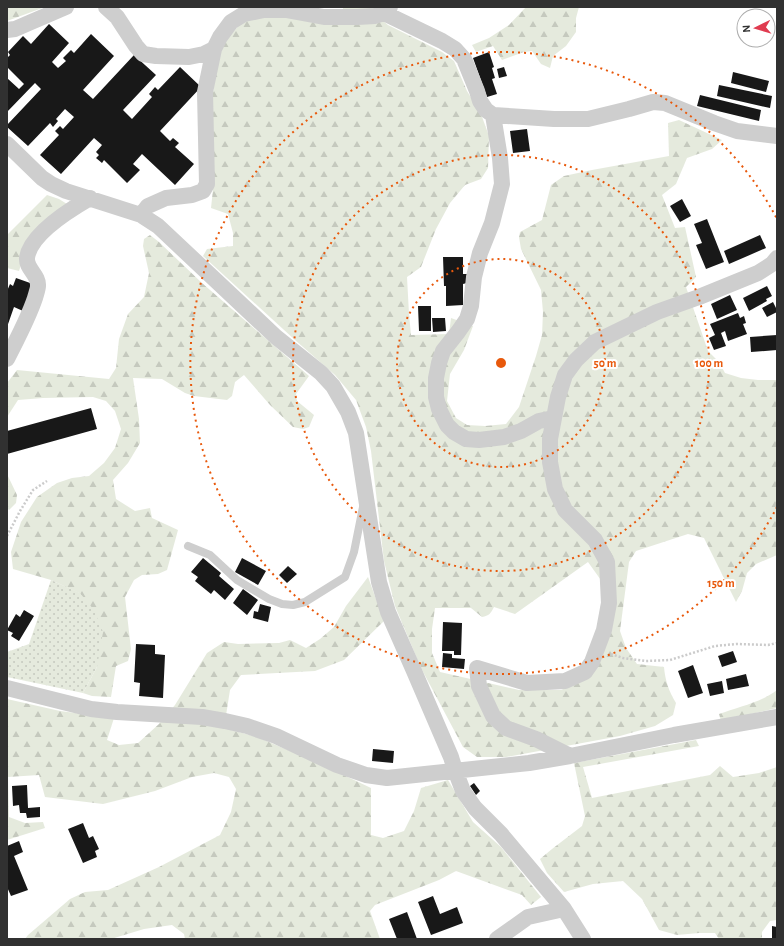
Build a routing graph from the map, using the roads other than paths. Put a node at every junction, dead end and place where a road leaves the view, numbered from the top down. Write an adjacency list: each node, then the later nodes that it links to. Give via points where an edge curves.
1 (66, 7): 4 (street)
2 (106, 7): 5 (street, via 117,17 143,54 189,57)
3 (387, 10): 5 (street, via 375,16 324,17 286,10 264,10 244,14 231,22); 6 (street, via 455,49 464,58 480,101)
4 (7, 30)
5 (214, 49): 10 (street, via 205,92 207,184 203,192 166,198 148,206)
6 (493, 115): 7 (street, via 588,119 653,102 665,102 737,131); 13 (street, via 502,184 474,277 467,319 438,363 436,397 447,425 466,439 504,437 539,421)
7 (777, 136)
8 (7, 144): 9 (street, via 51,184)
9 (90, 198): 10 (street); 12 (street, via 64,213 36,238 30,249 27,259 38,285 31,309)
10 (141, 215): 14 (street, via 158,226 276,337 321,373 333,386 348,412 356,433)
11 (777, 258): 13 (street, via 758,273 657,312 596,342 576,360 565,375)
12 (7, 359)
13 (553, 418): 18 (street, via 550,462 555,489 565,510 595,540 607,562 609,603 604,630 592,662 585,672 565,681 527,683 477,668 479,686 493,716 506,728)
14 (365, 494): 15 (lane, via 354,552 345,577 305,602 293,606 269,599 237,580 210,555); 19 (street, via 379,582 388,612)
15 (188, 546)
16 (7, 688): 19 (street, via 91,709 202,717 247,726 366,775 387,778)
17 (777, 717): 18 (street)
18 (570, 756): 19 (street)
19 (455, 770): 20 (street, via 463,791 475,808 502,834)
20 (564, 910): 21 (street, via 528,917); 22 (street)
21 (498, 939)
22 (583, 939)

